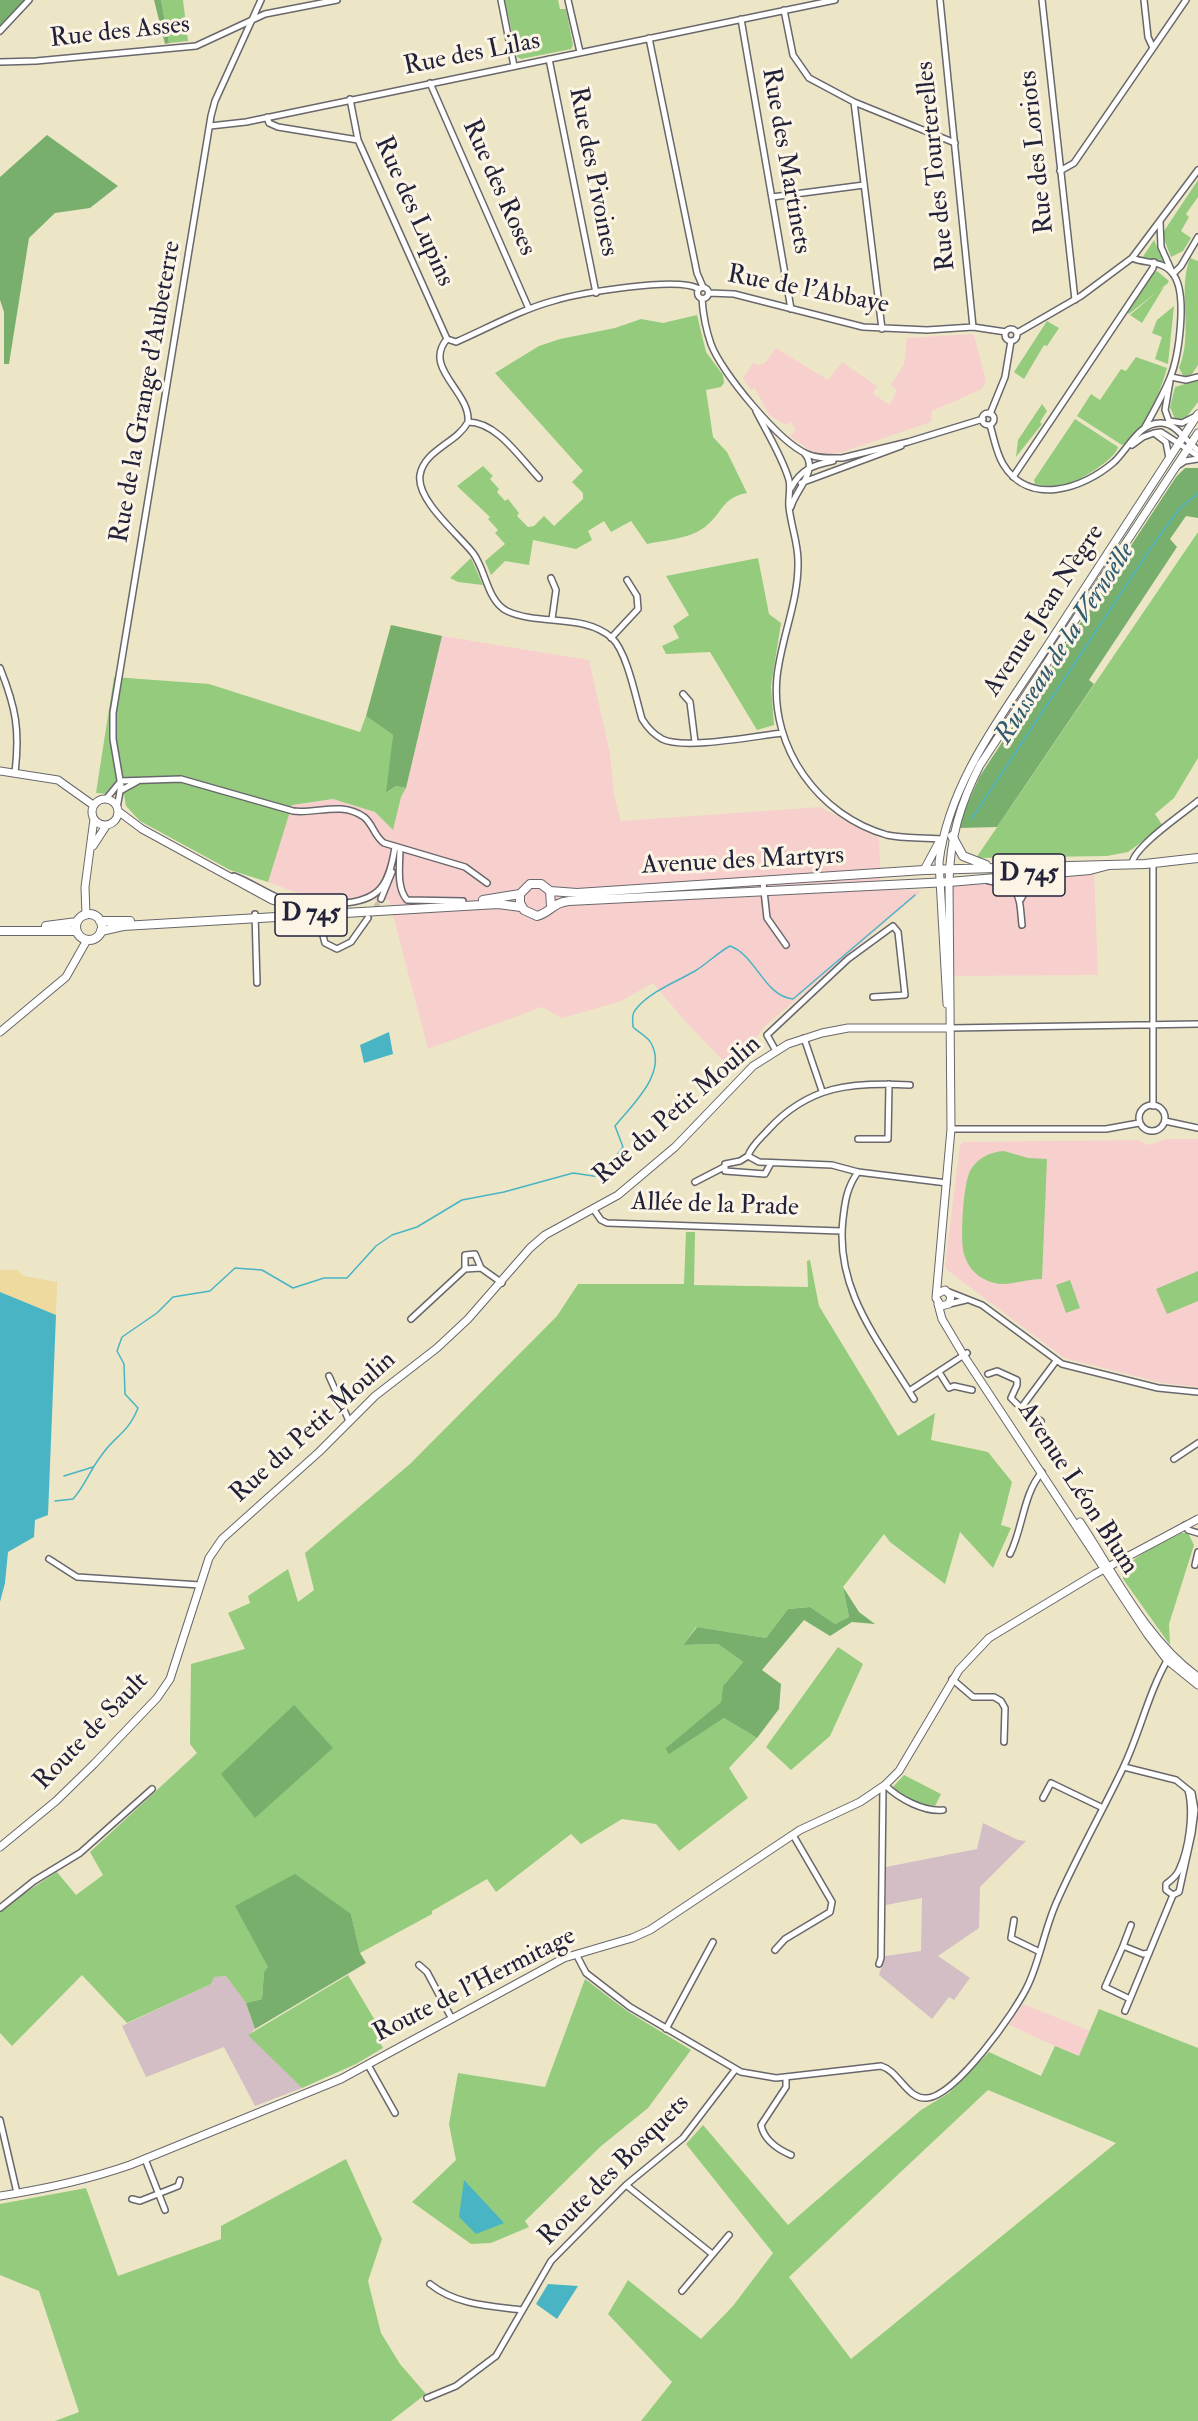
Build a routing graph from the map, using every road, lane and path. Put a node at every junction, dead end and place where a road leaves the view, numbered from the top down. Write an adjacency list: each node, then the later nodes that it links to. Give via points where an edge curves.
1 (29, 0): 14 (street)
2 (261, 0): 12 (street)
3 (337, 0): 12 (street, Rue des Asses)
4 (501, 0): 20 (street)
5 (568, 0): 17 (street)
6 (835, 0): 11 (street, Rue des Lilas)
7 (940, 0): 27 (street, Rue des Tourterelles)
8 (1042, 0): 29 (street, Rue des Loriots)
9 (1144, 0): 16 (street, via 1148,37)
10 (1186, 0): 16 (street)
11 (784, 10): 13 (street, Rue des Lilas); 23 (street, via 799,65 821,86)
12 (254, 18): 19 (street, Rue des Asses, via 196,46); 25 (street, Rue de la Grange d'Aubeterre, via 215,101)
13 (741, 19): 15 (street, Rue des Lilas); 31 (street, Rue des Martinets)
14 (0, 31)
15 (649, 38): 17 (street, Rue des Lilas); 37 (street)
16 (1154, 48): 29 (street, via 1074,163)
17 (579, 52): 18 (street, Rue des Lilas)
18 (549, 59): 20 (street, Rue des Lilas); 38 (street, Rue des Pivoines)
19 (0, 62)
20 (514, 66): 21 (street, Rue des Lilas)
21 (430, 83): 22 (street, Rue des Lilas); 42 (street, Rue des Roses)
22 (350, 99): 24 (street, Rue des Lilas); 26 (street, Rue des Lupins)
23 (854, 102): 27 (street); 30 (street)
24 (267, 117): 25 (street, Rue des Lilas); 26 (street, via 269,123 278,127)
25 (210, 126): 93 (street, Rue de la Grange d'Aubeterre, via 113,713 112,739)
26 (358, 140): 48 (street, Rue des Lupins)
27 (955, 143): 44 (street, Rue des Tourterelles)
28 (1198, 170): 32 (street)
29 (1060, 171): 41 (street, Rue des Loriots)
30 (864, 184): 31 (street); 45 (street)
31 (772, 197): 43 (street, Rue des Martinets)
32 (1160, 222): 34 (street); 36 (street, via 1161,246)
33 (1198, 237): 36 (street)
34 (1132, 258): 35 (street); 41 (street)
35 (1154, 262): 36 (street); 76 (street)
36 (1173, 274): 50 (street, via 1181,300)
37 (701, 288): 38 (street, Rue de l'Abbaye, via 650,285); 39 (street); 40 (street, via 698,294)
38 (596, 293): 42 (street, Rue de l'Abbaye)
39 (709, 293): 40 (street); 43 (street, Rue de l'Abbaye, via 734,294)
40 (702, 299): 53 (street, via 711,344)
41 (1075, 300): 47 (street)
42 (529, 309): 48 (street, Rue de l'Abbaye, via 456,342)
43 (791, 309): 45 (street, Rue de l'Abbaye)
44 (973, 327): 45 (street, Rue de l'Abbaye); 46 (street, Rue de l'Abbaye)
45 (882, 328)
46 (1006, 332): 47 (street, via 1010,329); 49 (street)
47 (1017, 333): 49 (street)
48 (447, 339): 57 (street, via 438,357 452,386 465,401)
49 (1011, 341): 54 (street, via 1005,377)
50 (1171, 377): 51 (street); 52 (street); 60 (street, via 1165,410)
51 (1198, 377)
52 (1160, 403): 58 (street); 61 (street)
53 (756, 411): 70 (street); 78 (street)
54 (990, 414): 56 (street); 59 (street, via 994,419)
55 (1198, 414): 60 (street); 64 (main road, Avenue Jean Nègre)
56 (983, 419): 59 (street); 65 (street)
57 (468, 422): 77 (street, via 477,422 494,432); 85 (street, via 423,467 423,492 474,554 501,607)
58 (1157, 423): 60 (street); 61 (street); 62 (street)
59 (990, 425): 76 (street, via 1003,463)
60 (1173, 425): 64 (street)
61 (1145, 427): 67 (street)
62 (1158, 433): 66 (street); 67 (street); 72 (street, via 1166,442)
63 (1198, 433): 68 (main road, Avenue Jean Nègre)
64 (1184, 437): 66 (main road, Avenue Jean Nègre); 68 (street)
65 (908, 442): 71 (street); 80 (street)
66 (1179, 444): 68 (street); 72 (main road, Avenue Jean Nègre)
67 (1128, 447): 76 (street, via 1096,474 1069,487 1032,489)
68 (1189, 447): 69 (street); 73 (street); 75 (main road, Avenue Jean Nègre)
69 (1198, 450)
70 (804, 453): 71 (street); 74 (street)
71 (843, 458): 74 (street)
72 (1169, 458): 103 (main road, Avenue Jean Nègre, via 972,764 953,802)
73 (1198, 458): 75 (street)
74 (811, 466): 79 (street); 80 (street)
75 (1175, 468): 102 (main road, Avenue Jean Nègre, via 980,765 964,796)
76 (1013, 477)
77 (539, 478)
78 (788, 478): 79 (street); 81 (street)
79 (796, 479): 80 (street); 81 (street)
80 (801, 483): 82 (street)
81 (790, 490): 82 (street)
82 (790, 512): 89 (street, via 798,576 777,679)
83 (551, 578): 85 (street, via 556,590)
84 (627, 580): 86 (street, via 637,596 638,609)
85 (552, 620): 86 (street, via 595,627)
86 (611, 638): 90 (street, via 621,652 648,728 672,742)
87 (0, 668): 92 (street, via 17,715)
88 (684, 694): 90 (street, via 690,702)
89 (782, 733): 90 (street); 103 (street, via 800,772 847,819 889,835 927,838)
90 (695, 742)
91 (0, 771): 92 (main road)
92 (15, 773): 98 (main road, via 58,780)
93 (120, 781): 94 (street); 95 (street, Rue de la Grange d'Aubeterre); 96 (street)
94 (140, 781): 95 (street); 104 (street, via 181,779 293,811 351,811 365,818 377,839)
95 (120, 791): 99 (street, Rue de la Grange d'Aubeterre)
96 (106, 799): 98 (main road); 99 (main road)
97 (1198, 801): 108 (street, via 1142,848)
98 (93, 805): 100 (main road)
99 (118, 809): 101 (main road, via 116,819); 116 (main road, via 142,829)
100 (94, 819): 101 (main road); 105 (main road)
101 (106, 825): 105 (main road)
102 (951, 839): 103 (main road); 111 (main road, D 745, via 968,860); 114 (main road, Avenue Jean Nègre)
103 (940, 844): 112 (main road, Avenue Jean Nègre); 113 (main road, Avenue Jean Nègre)
104 (397, 848): 110 (street); 120 (street, via 465,867); 125 (street, via 400,882 407,900)
105 (91, 851): 131 (main road, via 85,887)
106 (1198, 858): 107 (main road, D 745)
107 (1153, 863): 108 (main road, D 745); 145 (street)
108 (1132, 864): 109 (main road, D 745)
109 (1109, 865): 111 (main road, D 745); 115 (main road, D 745)
110 (392, 867): 116 (street, via 368,900 317,905 292,903); 124 (street)
111 (999, 868): 114 (main road, D 745)
112 (924, 870): 113 (main road, Avenue des Martyrs / D 745); 121 (main road, Avenue des Martyrs / D 745)
113 (939, 870): 114 (main road, D 745); 118 (main road, Avenue Jean Nègre)
114 (949, 870): 119 (main road, Avenue Jean Nègre)
115 (1073, 871): 117 (main road, D 745); 126 (street, via 1029,884)
116 (221, 872): 129 (main road, via 272,900)
117 (977, 879): 119 (main road, D 745); 126 (street, via 1010,886 1019,895)
118 (940, 882): 119 (main road, D 745); 121 (main road, Avenue des Martyrs / D 745); 143 (main road, Avenue Léon Blum)
119 (949, 882): 143 (main road, Avenue Léon Blum)
120 (487, 883)
121 (764, 886): 122 (main road, Avenue des Martyrs / D 745, via 560,894); 127 (main road, Avenue des Martyrs / D 745, via 569,901); 140 (street, via 767,918)
122 (550, 891): 123 (main road, via 536,883 526,886); 127 (main road)
123 (520, 894): 125 (main road, D 745); 128 (main road)
124 (381, 899)
125 (463, 901): 129 (main road, D 745)
126 (1020, 904): 135 (street)
127 (551, 906): 128 (main road, via 537,916)
128 (521, 907): 130 (main road, D 745, via 498,904)
129 (306, 912): 132 (main road, D 745)
130 (356, 913): 132 (main road, D 745); 133 (street, via 327,921 322,932 327,945 337,949 347,946)
131 (86, 915): 134 (main road, via 94,915); 136 (main road)
132 (255, 916): 134 (main road, D 745); 138 (main road, D 745); 141 (street)
133 (368, 918)
134 (100, 921): 138 (main road)
135 (1022, 925)
136 (77, 927): 137 (main road); 139 (main road)
137 (0, 931)
138 (101, 931): 139 (main road)
139 (87, 940): 147 (main road, via 66,977)
140 (786, 945)
141 (257, 983)
142 (873, 997): 149 (street, via 905,995 898,932 893,926 848,959 767,1035)
143 (950, 1017): 146 (main road, Avenue Léon Blum)
144 (1198, 1024): 145 (street)
145 (1154, 1025): 146 (street); 153 (street)
146 (950, 1028): 148 (main road, Rue du Petit Moulin, via 859,1028); 157 (main road, Avenue Léon Blum)
147 (0, 1032)
148 (804, 1038): 149 (main road, Rue du Petit Moulin); 152 (street)
149 (776, 1051): 165 (main road, Rue du Petit Moulin, via 741,1077 657,1163)
150 (889, 1084): 151 (street); 152 (street, via 868,1083); 158 (street, via 888,1139)
151 (910, 1085)
152 (822, 1091): 159 (street, via 779,1118)
153 (1153, 1106): 154 (street, via 1163,1112); 155 (street, via 1140,1112)
154 (1165, 1121): 155 (street, via 1152,1132); 156 (street)
155 (1139, 1123): 157 (street, via 1106,1129)
156 (1198, 1128)
157 (951, 1129): 164 (main road, Avenue Léon Blum)
158 (858, 1139)
159 (748, 1156): 160 (street); 161 (street)
160 (771, 1163): 161 (street, via 765,1174 728,1174); 162 (street, via 832,1165)
161 (724, 1167): 163 (street)
162 (858, 1172): 164 (street); 166 (street, via 846,1196)
163 (695, 1182)
164 (947, 1183): 167 (main road, Avenue Léon Blum)
165 (594, 1210): 166 (street, Allée de la Prade, via 607,1223); 170 (main road, Rue du Petit Moulin, via 545,1235)
166 (842, 1231): 182 (street, via 842,1259 852,1294)
167 (938, 1267): 171 (main road, Avenue Léon Blum); 172 (main road, Avenue Léon Blum)
168 (481, 1268): 169 (street); 169 (street, via 475,1254 470,1254 465,1255); 170 (street)
169 (465, 1269): 176 (street)
170 (502, 1282): 187 (main road, Rue du Petit Moulin, via 437,1348)
171 (947, 1291): 172 (main road); 173 (street); 175 (main road, Avenue Léon Blum)
172 (937, 1294): 174 (main road, Avenue Léon Blum)
173 (968, 1300): 175 (street); 178 (street, via 982,1305)
174 (938, 1304): 175 (main road); 177 (main road, Avenue Léon Blum, via 942,1319)
175 (949, 1304): 177 (main road, Avenue Léon Blum, via 948,1322)
176 (411, 1318)
177 (966, 1354): 179 (street); 191 (main road, Avenue Léon Blum); 200 (main road, Avenue Léon Blum)
178 (1056, 1361): 184 (street, via 1158,1388); 186 (street)
179 (939, 1372): 182 (street); 183 (street, via 949,1388)
180 (988, 1374): 186 (street, via 997,1371 1017,1380 1011,1398)
181 (329, 1376): 187 (street)
182 (909, 1390): 185 (street)
183 (972, 1390)
184 (1198, 1392)
185 (914, 1399)
186 (1021, 1408): 188 (street)
187 (349, 1421): 197 (main road, Rue du Petit Moulin, via 222,1539)
188 (1041, 1421)
189 (1198, 1443): 190 (street)
190 (1174, 1459)
191 (1042, 1472): 196 (street, via 1033,1482); 200 (main road, Avenue Léon Blum)
192 (1198, 1519): 193 (main road, Route de l'Hermitage)
193 (1185, 1525): 194 (street); 200 (main road, Route de l'Hermitage)
194 (1198, 1533)
195 (1198, 1552): 199 (street)
196 (1010, 1554)
197 (209, 1558): 201 (main road, Route de Sault)
198 (49, 1559): 201 (street, via 77,1577)
199 (1195, 1565)
200 (1107, 1568): 202 (main road, Avenue Léon Blum); 204 (main road, Route de l'Hermitage, via 1012,1623 980,1646)
201 (200, 1585): 215 (main road, Route de Sault, via 178,1661 157,1698 56,1801)
202 (1168, 1657): 203 (main road, Avenue Léon Blum); 205 (main road, Avenue Léon Blum); 207 (street)
203 (1198, 1677)
204 (952, 1679): 206 (street, via 974,1697 1001,1701 1005,1708); 208 (main road, Route de l'Hermitage, via 899,1771)
205 (1198, 1685)
206 (1004, 1742)
207 (1124, 1767): 209 (street, via 1170,1778); 212 (street)
208 (884, 1786): 213 (street, via 930,1812); 214 (main road, Route de l'Hermitage); 226 (street)
209 (1187, 1788): 216 (street, via 1194,1802 1192,1833 1179,1892); 216 (street, via 1190,1810 1184,1853 1178,1873 1166,1884 1166,1890)
210 (152, 1789): 217 (street, via 80,1853)
211 (1043, 1798): 212 (street, via 1051,1783)
212 (1103, 1808): 223 (street, via 1053,1908)
213 (943, 1810)
214 (793, 1835): 222 (street, via 832,1902 830,1912 785,1939); 225 (main road, Route de l'Hermitage, via 650,1930)
215 (0, 1847)
216 (1173, 1895): 224 (street)
217 (0, 1908)
218 (1014, 1920): 223 (street, via 1011,1938)
219 (1131, 1925): 221 (street)
220 (713, 1942): 231 (street)
221 (1123, 1946): 224 (street); 228 (street, via 1105,1987)
222 (775, 1950)
223 (1040, 1952): 234 (street, via 1024,1994 991,2043 933,2098 915,2095 891,2070 881,2066)
224 (1149, 1953): 228 (street)
225 (576, 1954): 230 (main road, Route de l'Hermitage); 231 (street, via 586,1973)
226 (879, 1964)
227 (418, 1965): 230 (street, via 427,1972)
228 (1130, 1999): 229 (street)
229 (1125, 2011)
230 (452, 2019): 232 (main road, Route de l'Hermitage)
231 (666, 2029): 233 (street)
232 (368, 2065): 235 (street); 238 (main road, Route de l'Hermitage)
233 (735, 2070): 234 (street); 240 (street, Route des Bosquets, via 683,2138)
234 (786, 2077): 237 (street, via 786,2087 761,2124 776,2148)
235 (395, 2113)
236 (0, 2120): 241 (street)
237 (791, 2154)
238 (145, 2158): 241 (main road, Route de l'Hermitage, via 96,2177); 242 (street)
239 (180, 2180): 242 (street, via 178,2186)
240 (626, 2185): 247 (street); 250 (street, Route des Bosquets, via 550,2261)
241 (17, 2193): 243 (main road, Route de l'Hermitage)
242 (159, 2193): 244 (street, via 140,2201); 245 (street)
243 (0, 2196)
244 (132, 2199)
245 (165, 2210)
246 (729, 2235): 247 (street)
247 (711, 2253): 249 (street)
248 (430, 2284): 250 (street, via 459,2300)
249 (682, 2291)
250 (522, 2310): 251 (street, Route des Bosquets, via 505,2344 490,2363 456,2386)
251 (427, 2398)

